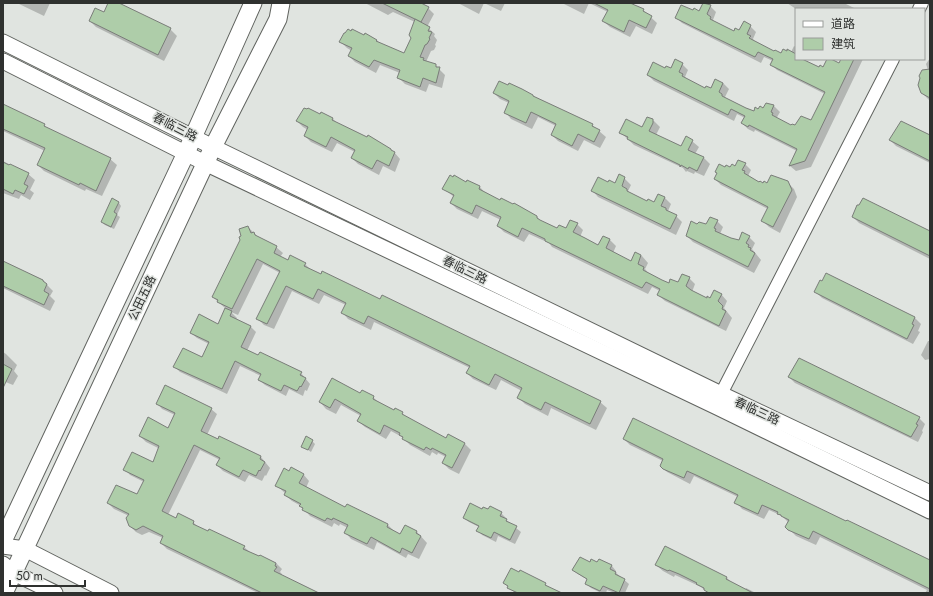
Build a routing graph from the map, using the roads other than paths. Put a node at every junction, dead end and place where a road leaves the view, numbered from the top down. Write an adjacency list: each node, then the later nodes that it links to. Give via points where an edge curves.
1 (253, 3): 6 (main road, 公田五路)
2 (281, 3): 7 (main road, 公田五路, via 278,19)
3 (3, 42): 6 (street, 春临三路)
4 (892, 60): 10 (street)
5 (3, 61): 8 (street, 春临三路)
6 (193, 136): 7 (street, 春临三路); 8 (main road, 公田五路)
7 (212, 147): 9 (main road, 公田五路); 10 (street, 春临三路)
8 (186, 153): 9 (street, 春临三路); 13 (main road, 公田五路)
9 (205, 163): 10 (street, 春临三路); 15 (main road, 公田五路)
10 (719, 401): 11 (street, 春临三路); 12 (street, 春临三路)
11 (930, 493)
12 (930, 511)
13 (3, 541)
14 (3, 546): 15 (street)
15 (25, 549): 16 (main road, 公田五路); 19 (street)
16 (8, 568): 17 (main road, 公田五路); 18 (street)
17 (4, 593)
18 (55, 593)
19 (111, 593)

